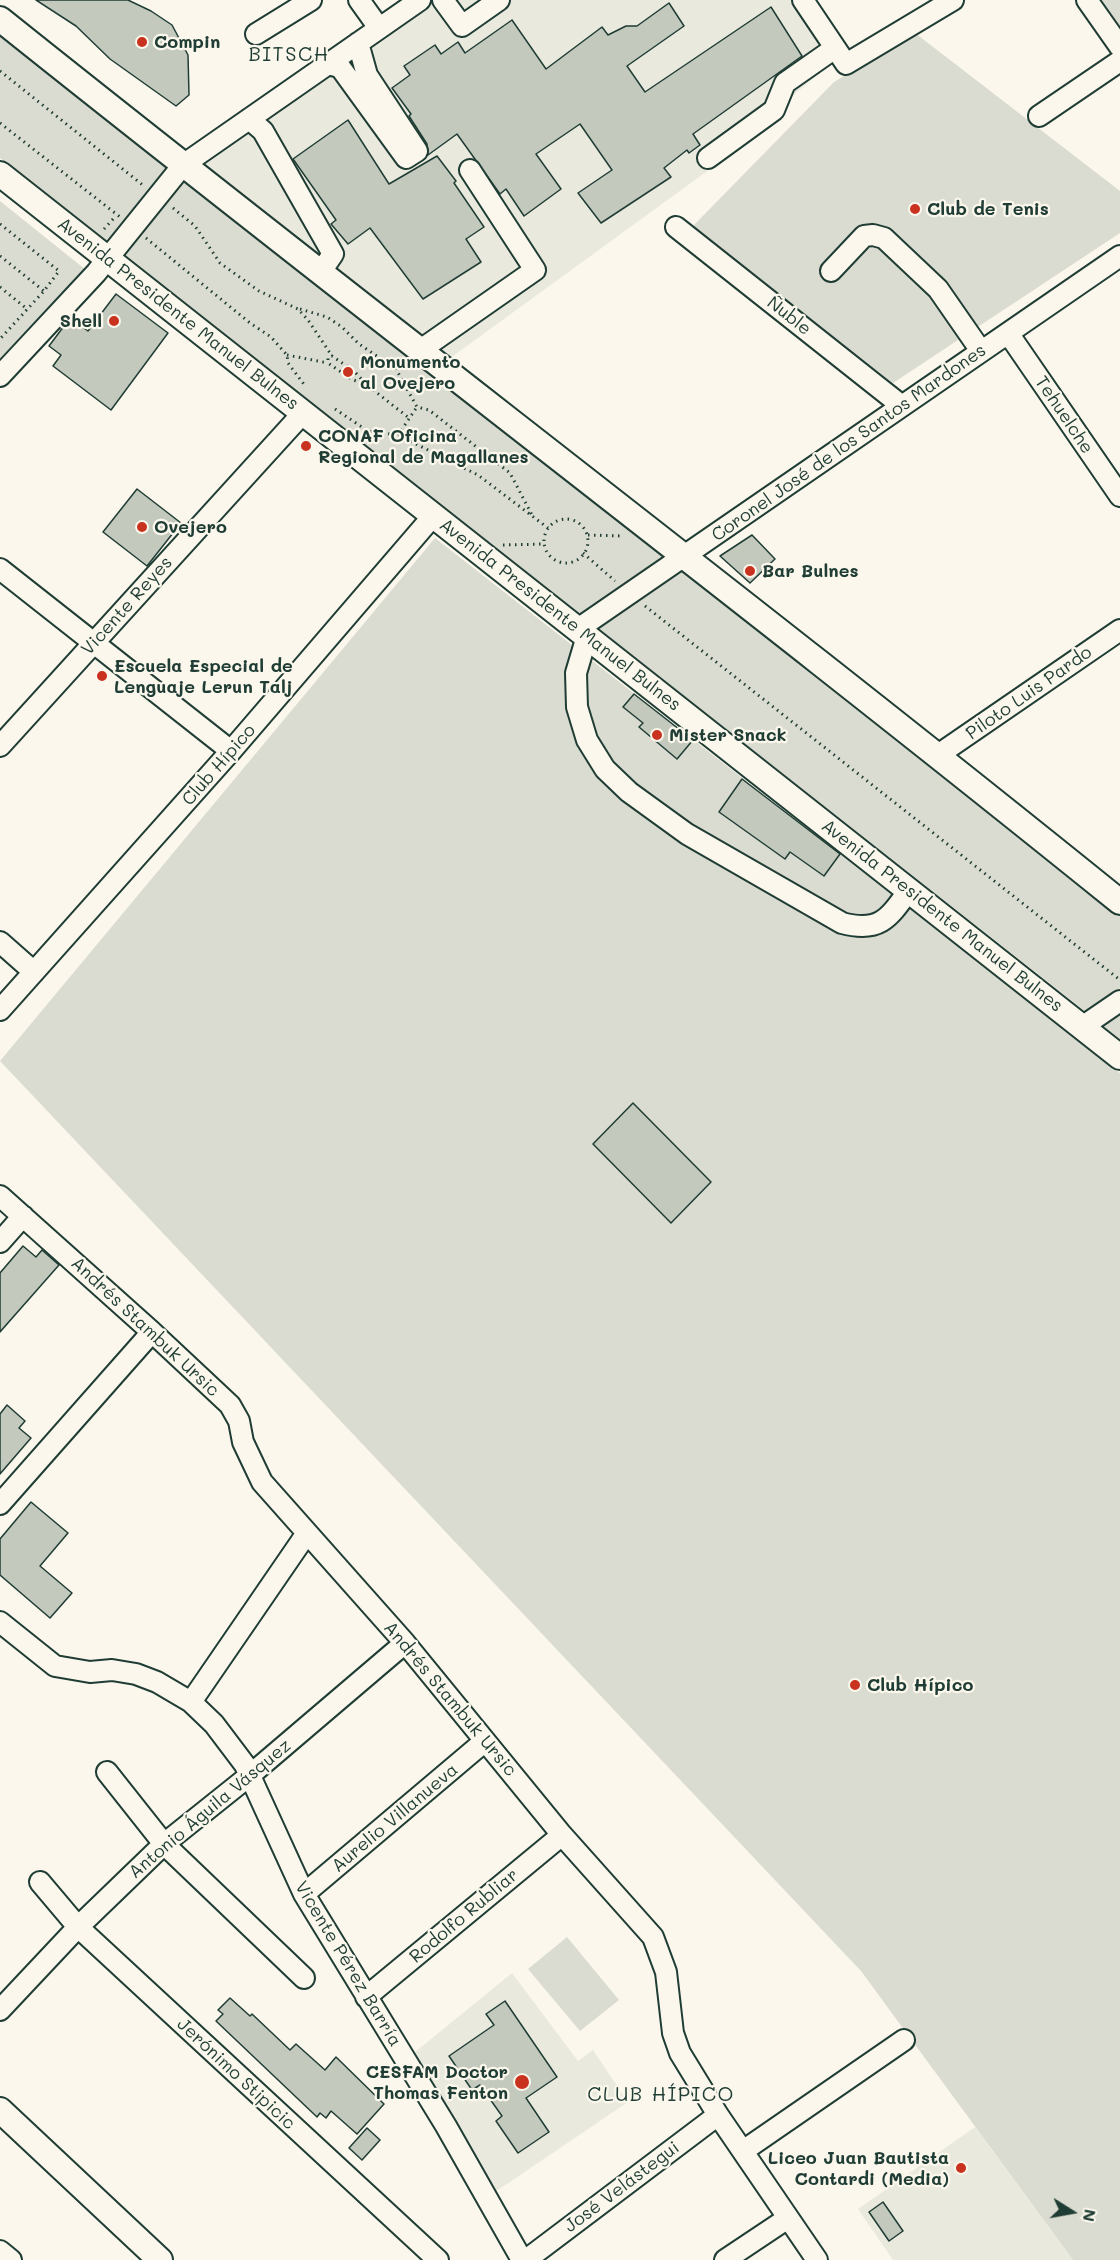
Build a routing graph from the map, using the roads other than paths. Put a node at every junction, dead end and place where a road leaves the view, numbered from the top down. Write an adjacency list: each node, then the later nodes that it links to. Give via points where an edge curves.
1 (311, 0): 11 (street)
2 (359, 0): 10 (street)
3 (420, 0): 10 (street)
4 (443, 0): 5 (street, via 462,26)
5 (499, 0)
6 (803, 0): 14 (street)
7 (953, 0): 14 (street)
8 (1087, 0): 13 (street)
9 (0, 19): 20 (main road)
10 (379, 28): 12 (street)
11 (256, 34)
12 (358, 43): 16 (street); 16 (street, via 366,75 417,151 406,158 340,67)
13 (1120, 47)
14 (841, 56): 19 (street, via 784,83 774,110)
15 (1120, 61): 17 (street)
16 (328, 64): 18 (street)
17 (1038, 116)
18 (249, 119): 20 (street); 27 (street, via 263,131 333,254)
19 (708, 158)
20 (183, 165): 25 (street); 27 (main road)
21 (470, 170): 29 (street, via 535,270)
22 (0, 174): 25 (main road, Avenida Presidente Manuel Bulnes)
23 (676, 227): 33 (street, Ñuble)
24 (1120, 256): 28 (street, Coronel José de los Santos Mardones)
25 (108, 259): 31 (street); 32 (main road, Avenida Presidente Manuel Bulnes)
26 (831, 271): 30 (street, via 864,236 884,238 938,290)
27 (320, 273): 29 (main road)
28 (1008, 333): 30 (street, Coronel José de los Santos Mardones); 34 (street, Tehuelche)
29 (419, 351): 36 (main road)
30 (981, 351): 33 (street, Coronel José de los Santos Mardones)
31 (0, 376)
32 (308, 403): 35 (main road, Avenida Presidente Manuel Bulnes); 40 (street, Vicente Reyes)
33 (902, 406): 36 (street, Coronel José de los Santos Mardones)
34 (1120, 496)
35 (433, 516): 39 (main road, Avenida Presidente Manuel Bulnes); 42 (street, Club Hípico)
36 (683, 557): 39 (street, Coronel José de los Santos Mardones); 43 (main road)
37 (0, 569): 40 (street)
38 (1120, 630): 43 (street, Piloto Luis Pardo)
39 (582, 633): 44 (main road, Avenida Presidente Manuel Bulnes); 44 (street, via 576,673 581,724 605,768 629,792 687,834 842,923 865,926 882,922)
40 (94, 643): 41 (street, Vicente Reyes); 42 (street)
41 (0, 746)
42 (231, 751): 47 (street, Club Hípico)
43 (939, 755): 45 (main road)
44 (909, 890): 50 (main road, Avenida Presidente Manuel Bulnes)
45 (1120, 902)
46 (0, 942): 47 (street)
47 (34, 972): 49 (street, Club Hípico)
48 (1120, 1001): 50 (street)
49 (0, 1010)
50 (1082, 1027): 51 (main road, Avenida Presidente Manuel Bulnes)
51 (1120, 1057)
52 (0, 1196): 53 (street, Andrés Stambuk Ursic)
53 (23, 1216): 54 (street); 55 (street, Andrés Stambuk Ursic)
54 (0, 1242)
55 (152, 1332): 56 (street); 57 (street, Andrés Stambuk Ursic, via 230,1405 262,1482)
56 (0, 1504)
57 (307, 1533): 59 (street, Andrés Stambuk Ursic); 60 (street)
58 (0, 1622): 60 (street, Vicente Pérez Barría, via 55,1666 136,1674)
59 (405, 1643): 61 (street, Andrés Stambuk Ursic); 63 (street, Antonio Águila Vásquez)
60 (191, 1702): 63 (street, Vicente Pérez Barría, via 235,1750)
61 (485, 1741): 64 (street, Andrés Stambuk Ursic); 67 (street, Aurelio Villanueva)
62 (107, 1772): 65 (street)
63 (249, 1776): 65 (street, Antonio Águila Vásquez); 67 (street, Vicente Pérez Barría)
64 (562, 1835): 70 (street, Rodolfo Rubliar); 74 (street, Andrés Stambuk Ursic, via 653,1937 666,1972 673,2032 680,2053)
65 (164, 1844): 68 (street, Antonio Águila Vásquez); 69 (street)
66 (40, 1882): 68 (street, Jerónimo Stipicic)
67 (304, 1894): 70 (street, Vicente Pérez Barría)
68 (78, 1927): 71 (street, Antonio Águila Vásquez); 80 (street, Jerónimo Stipicic)
69 (304, 1978)
70 (366, 1997): 81 (street, Vicente Pérez Barría)
71 (0, 2010)
72 (904, 2040): 75 (street)
73 (0, 2110): 79 (main road)
74 (718, 2115): 75 (street, Andrés Stambuk Ursic); 81 (street, José Velástegui)
75 (743, 2151): 76 (street, Andrés Stambuk Ursic)
76 (788, 2218): 82 (street); 83 (street, Andrés Stambuk Ursic)
77 (0, 2251): 78 (street)
78 (11, 2260)
79 (160, 2260)
80 (438, 2260)
81 (524, 2260)
82 (725, 2260)
83 (817, 2260)

